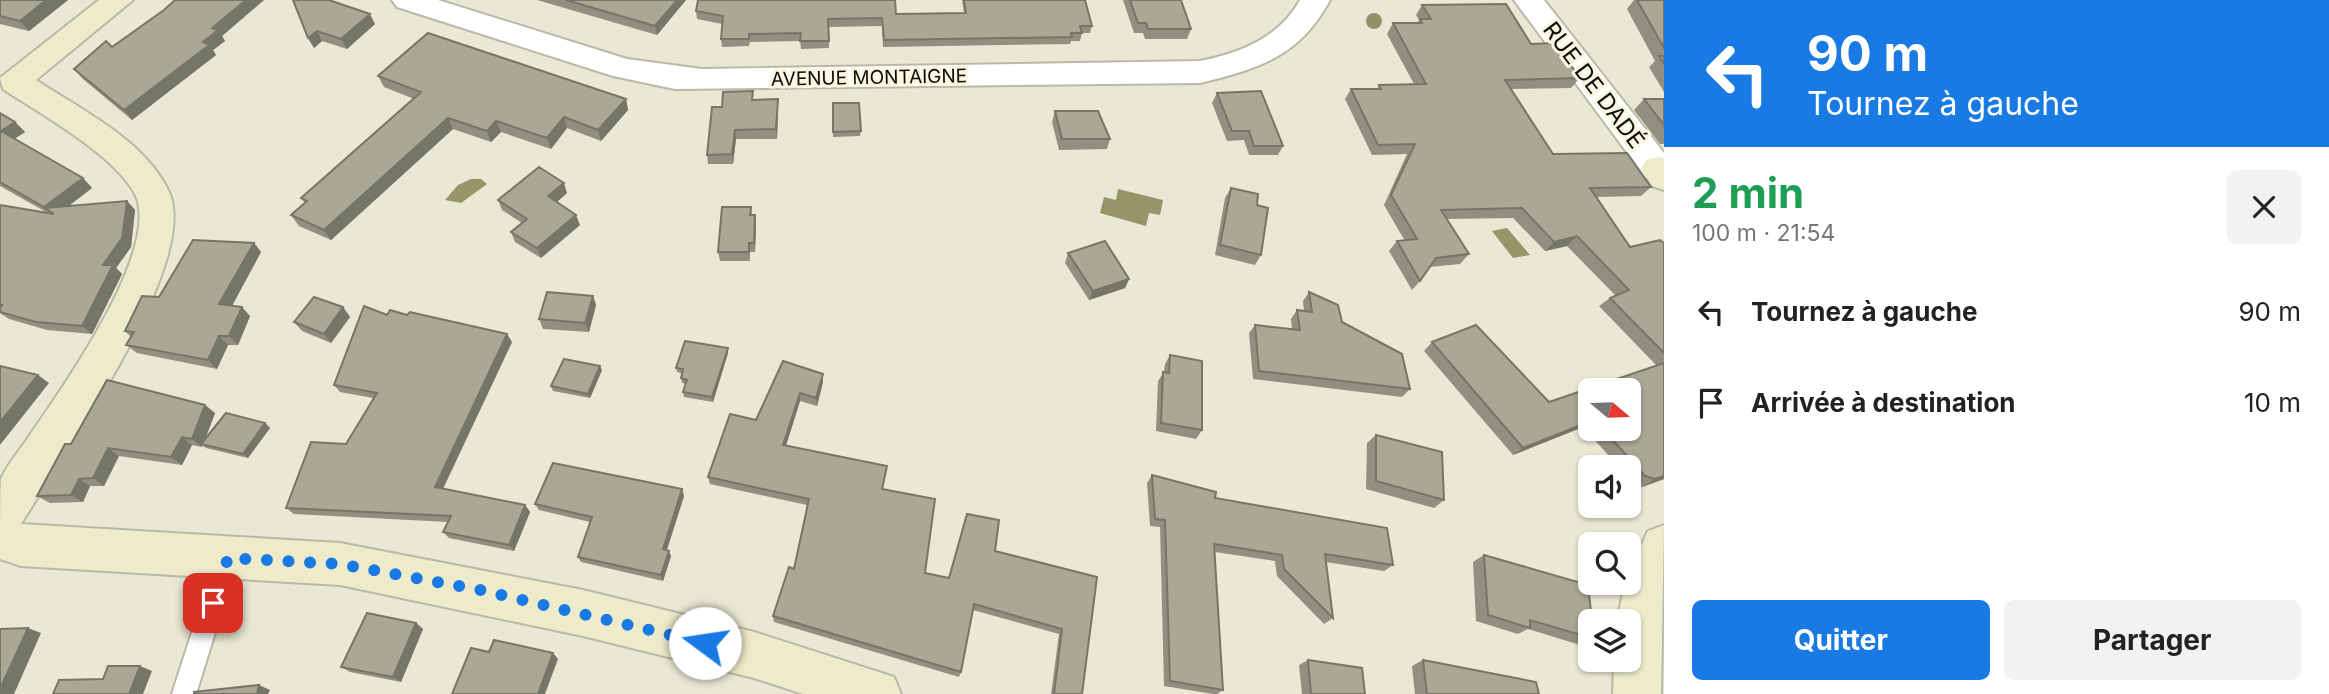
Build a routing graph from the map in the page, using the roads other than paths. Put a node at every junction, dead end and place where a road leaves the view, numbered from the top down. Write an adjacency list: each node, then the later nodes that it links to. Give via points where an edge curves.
1 (118, 0): 5 (street)
2 (407, 0): 3 (street, AVENUE MONTAIGNE, via 624,69 702,80 1200,72 1238,63 1278,45 1298,28)
3 (1315, 0)
4 (1529, 0): 6 (street, RUE DE DADÉ)
5 (7, 76): 7 (street, via 125,158 155,196 157,230 111,344)
6 (1662, 172)
7 (0, 519)
8 (0, 538): 10 (street, via 21,545)
9 (1664, 545): 14 (street, via 1645,585)
10 (228, 558): 11 (street, via 340,564 480,590 741,652); 12 (lane)
11 (816, 684): 13 (street)
12 (184, 694)
13 (877, 694)
14 (1637, 694)

